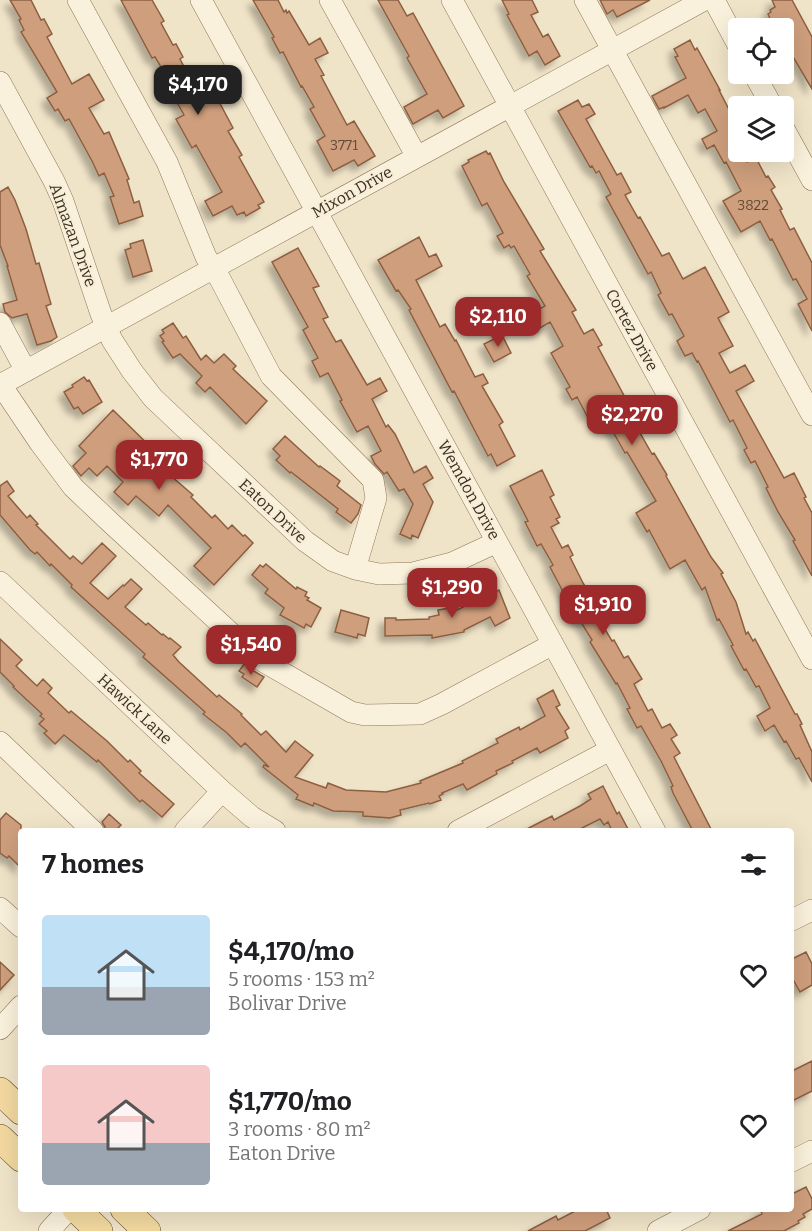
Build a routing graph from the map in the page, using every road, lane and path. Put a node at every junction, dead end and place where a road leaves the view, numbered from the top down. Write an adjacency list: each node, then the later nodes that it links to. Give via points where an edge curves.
1 (78, 0): 16 (street, via 167,162)
2 (201, 0): 15 (street, Wemdon Drive)
3 (330, 0): 13 (street)
4 (452, 0): 11 (street, Cortez Drive)
5 (585, 0): 9 (street)
6 (704, 0): 9 (street, Mixon Drive)
7 (714, 0): 8 (street)
8 (728, 26)
9 (612, 50): 11 (street, Mixon Drive); 21 (street)
10 (0, 82): 18 (street, Almazan Drive, via 63,201)
11 (510, 106): 13 (street, Mixon Drive); 26 (street, Cortez Drive)
12 (794, 147): 14 (street)
13 (417, 157): 15 (street, Mixon Drive)
14 (812, 180)
15 (316, 212): 16 (street, Mixon Drive); 22 (street, Wemdon Drive)
16 (213, 269): 18 (street, Mixon Drive); 23 (street, via 271,376 374,480 376,498)
17 (0, 322): 20 (street)
18 (106, 327): 20 (street, Mixon Drive); 23 (street, Eaton Drive, via 132,371 171,416 305,541 333,561)
19 (0, 343): 20 (street)
20 (11, 379): 25 (street, via 39,443 73,487 259,659 351,712 420,714)
21 (812, 415)
22 (497, 542): 23 (street, Eaton Drive, via 452,563 413,573 379,574); 25 (street, Wemdon Drive)
23 (355, 569)
24 (0, 582): 29 (street, Hawick Lane)
25 (552, 644): 28 (street, Wemdon Drive)
26 (812, 659)
27 (0, 742): 30 (street)
28 (610, 750): 33 (street); 34 (street, Wemdon Drive)
29 (222, 791): 31 (street); 32 (street, Hawick Lane)
30 (90, 828)
31 (188, 828)
32 (270, 828)
33 (464, 828)
34 (653, 828)
35 (0, 908): 38 (street)
36 (812, 910): 37 (street)
37 (794, 919)
38 (18, 924)
39 (18, 1009): 40 (street)
40 (0, 1029)
41 (0, 1091): 42 (main road)
42 (18, 1108)
43 (0, 1114): 44 (main road)
44 (18, 1123)
45 (0, 1138): 47 (main road)
46 (812, 1151): 48 (street)
47 (18, 1155)
48 (794, 1160)
49 (66, 1212): 53 (street)
50 (79, 1212): 54 (main road)
51 (127, 1212): 55 (main road)
52 (694, 1212): 56 (street)
53 (49, 1231)
54 (99, 1231)
55 (147, 1231)
56 (658, 1231)

